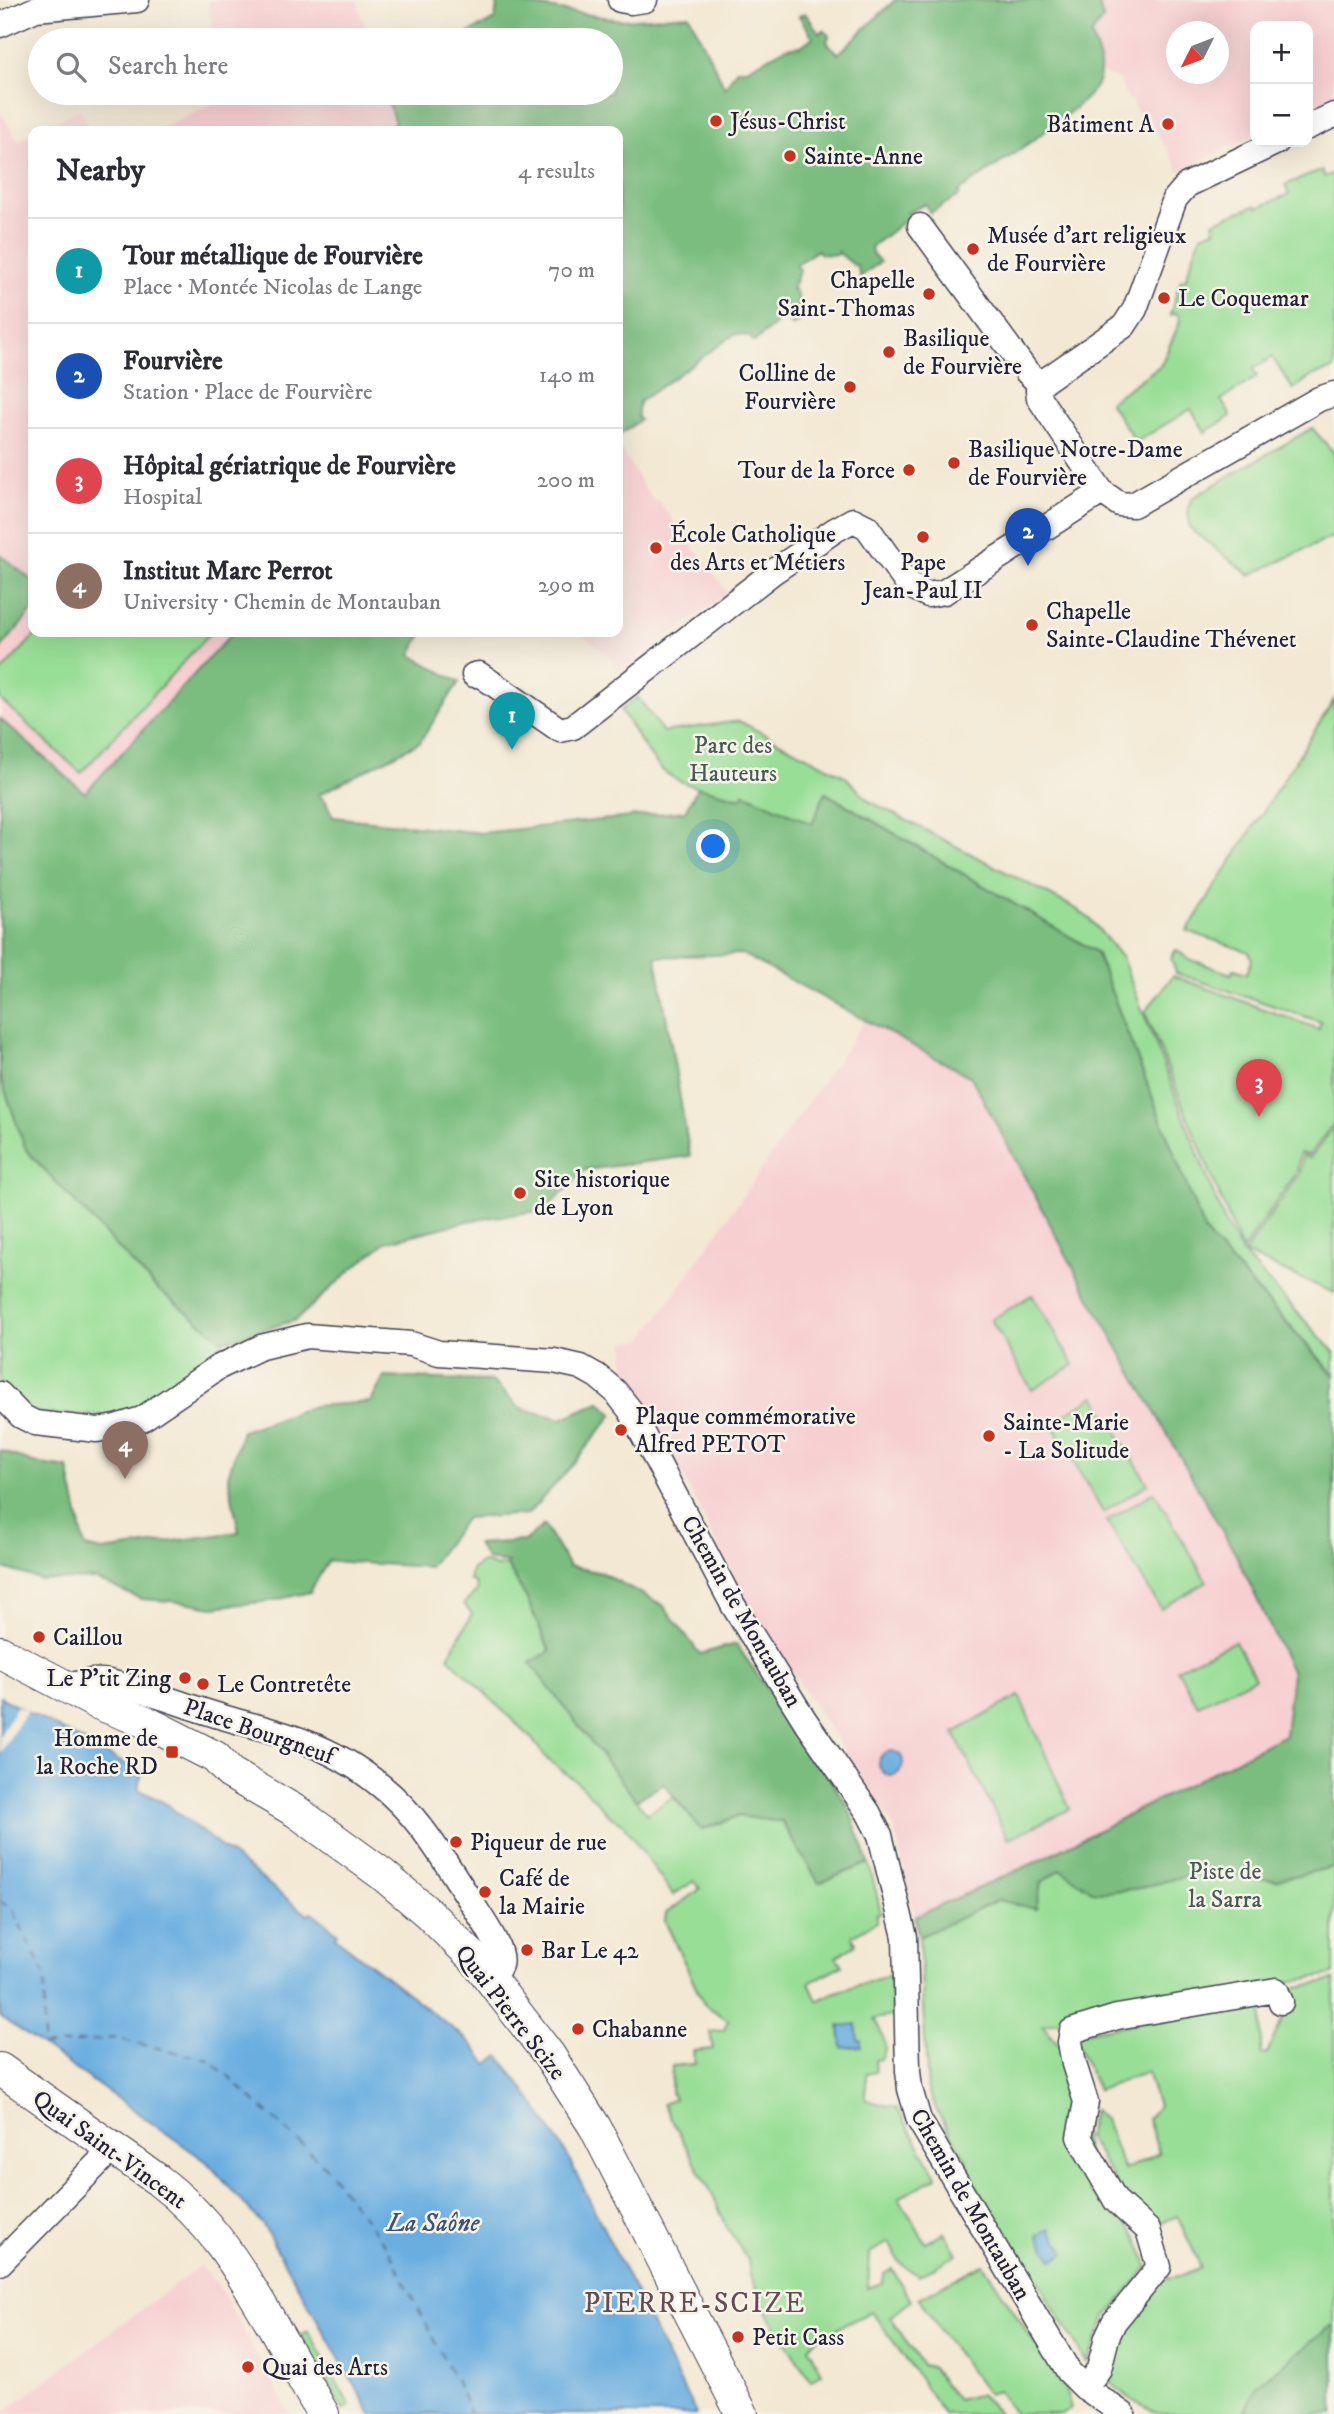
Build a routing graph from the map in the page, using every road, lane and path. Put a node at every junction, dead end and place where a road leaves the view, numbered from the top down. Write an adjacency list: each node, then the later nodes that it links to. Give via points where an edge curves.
1 (137, 0): 4 (street, via 36,9)
2 (620, 0): 3 (street)
3 (645, 0)
4 (0, 24)
5 (1334, 115): 6 (street)
6 (1313, 125)
7 (1267, 147): 9 (street, via 1187,185 1175,199 1125,326)
8 (920, 226): 9 (street, via 1030,375)
9 (1044, 382): 11 (street, via 1038,390 1040,398)
10 (1334, 394): 11 (street, via 1133,505 1119,504)
11 (1102, 492): 12 (street, via 944,592 928,595 908,585 867,527 853,520 713,617 573,727 560,730 479,674)
12 (474, 675)
13 (0, 1394): 21 (street, Chemin de Montauban, via 21,1416 35,1423 97,1430 116,1427 142,1419 217,1368 261,1346 307,1336 411,1344 439,1353 554,1361 581,1367 607,1383 646,1437 766,1661 880,1835 905,1937 908,2071 914,2106 926,2134 1069,2372)
14 (0, 1652): 15 (main road, Quai Pierre Scize)
15 (67, 1687): 16 (main road, Quai Pierre Scize, via 210,1754 230,1773 297,1812 428,1913); 16 (street, Place Bourgneuf, via 107,1681 276,1732 347,1762 382,1787 423,1829 500,1953 500,1965)
16 (491, 1978): 23 (main road, Quai Pierre Scize, via 595,2127)
17 (1282, 2002): 21 (street, via 1276,1990 1116,2017 1072,2031 1074,2064 1086,2102 1079,2137 1116,2201 1148,2230 1159,2267 1114,2322 1099,2369)
18 (0, 2069): 19 (main road, Quai Saint-Vincent)
19 (113, 2148): 20 (street); 22 (main road, Quai Saint-Vincent, via 182,2198 216,2235)
20 (0, 2263)
21 (1085, 2388): 24 (street, Chemin de Montauban)
22 (323, 2414)
23 (742, 2414)
24 (1123, 2414)

